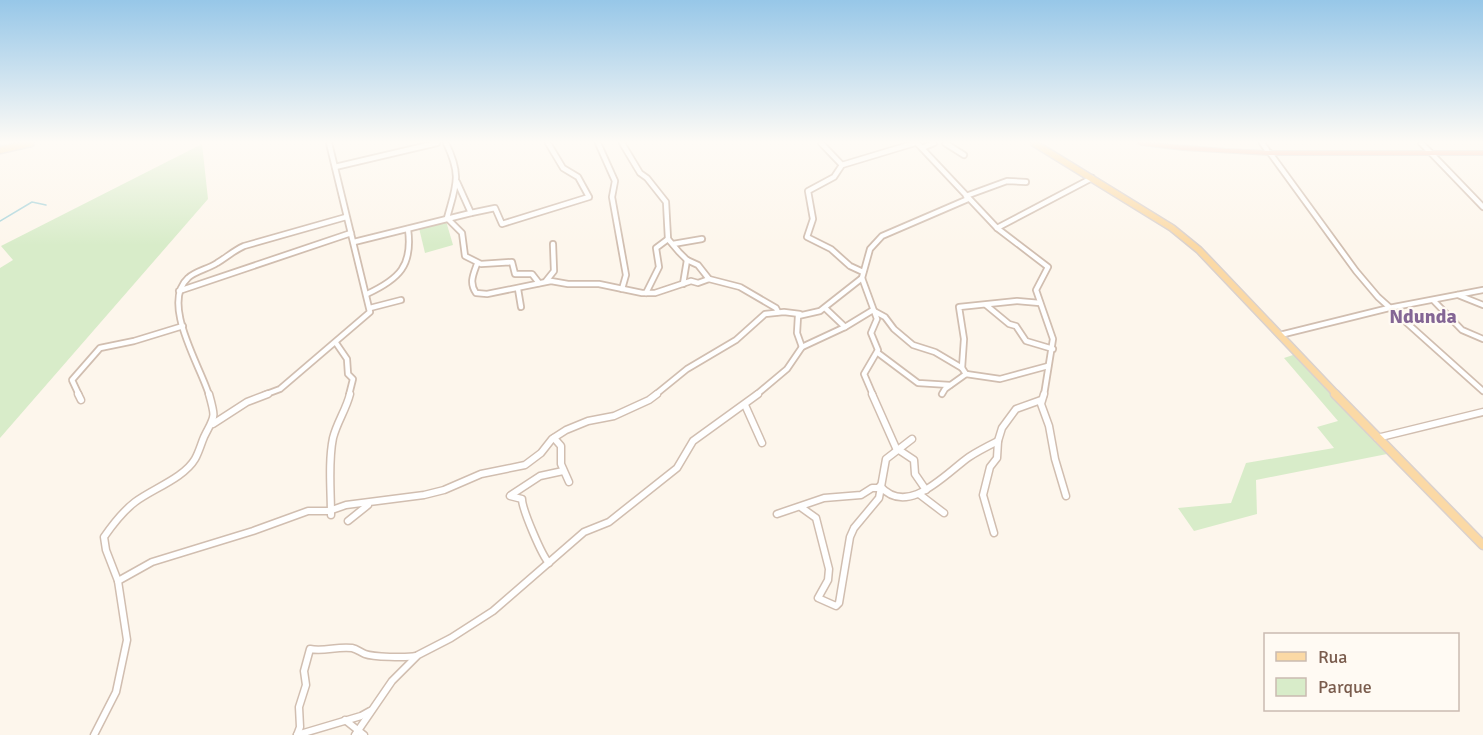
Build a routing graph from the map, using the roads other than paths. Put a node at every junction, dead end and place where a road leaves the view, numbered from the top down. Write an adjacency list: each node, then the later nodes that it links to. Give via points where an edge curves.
1 (337, 177): 16 (street)
2 (457, 177): 11 (street)
3 (578, 177): 15 (street, via 589,197 502,224 496,209)
4 (613, 177): 33 (street, via 612,196 626,275)
5 (646, 177): 21 (street, via 666,202)
6 (833, 177): 28 (street, via 808,191 813,219 807,237 831,249)
7 (949, 177): 13 (street)
8 (1287, 177): 47 (street, via 1356,271)
9 (1454, 177): 14 (street)
10 (1092, 178): 18 (street); 53 (main road, via 1180,234)
11 (457, 182): 15 (street); 17 (street)
12 (1026, 182): 13 (street, via 1007,181)
13 (967, 198): 18 (street); 28 (street, via 882,236 870,249)
14 (1483, 207)
15 (471, 213): 17 (street)
16 (346, 217): 20 (street); 35 (street, via 234,250 218,263 188,277)
17 (447, 218): 19 (street); 27 (street, via 462,233 465,256)
18 (997, 228): 41 (street, via 1048,267 1036,286)
19 (408, 229): 23 (street); 37 (street, via 408,263 383,287)
20 (351, 233): 23 (street); 35 (street)
21 (668, 239): 25 (street); 36 (street, via 656,248 659,267)
22 (702, 239): 25 (street)
23 (354, 242): 37 (street)
24 (553, 244): 30 (street, via 554,271)
25 (673, 244): 26 (street)
26 (687, 260): 29 (street, via 698,265); 31 (street)
27 (477, 264): 30 (street, via 512,262 515,274 532,274); 32 (street, via 471,277 476,293)
28 (862, 275): 46 (street); 48 (street)
29 (710, 279): 31 (street); 49 (street, via 740,287)
30 (543, 282): 32 (street); 33 (street, via 599,284)
31 (683, 284): 36 (street)
32 (518, 289): 44 (street)
33 (621, 289): 36 (street)
34 (1483, 290): 38 (street)
35 (179, 291): 51 (street)
36 (646, 293)
37 (368, 294): 45 (street)
38 (1458, 294): 40 (street); 43 (street)
39 (401, 300): 45 (street)
40 (1434, 301): 47 (street); 54 (street, via 1462,330)
41 (1040, 303): 42 (street); 57 (street)
42 (986, 305): 57 (street, via 1016,326 1026,340); 60 (street, via 959,307 964,339)
43 (1483, 305)
44 (521, 307)
45 (370, 308): 55 (street, via 366,317)
46 (825, 308): 50 (street); 52 (street)
47 (1389, 308): 53 (street); 63 (street)
48 (873, 310): 52 (street); 58 (street, via 877,319 871,333); 60 (street, via 913,345 935,352)
49 (778, 312): 50 (street); 70 (street, via 764,315 736,340 687,369 649,400 614,416 588,421)
50 (800, 314): 56 (street, via 796,319)
51 (183, 326): 65 (street, via 98,349 72,380); 69 (street, via 208,391)
52 (845, 327): 56 (street)
53 (1280, 334): 71 (main road)
54 (1483, 339)
55 (336, 343): 69 (street, via 280,389 247,402); 84 (street, via 347,359 348,374 353,379 346,410 337,422 332,442)
56 (802, 347): 67 (street, via 784,372)
57 (1053, 349): 59 (street)
58 (878, 353): 62 (street, via 918,383); 75 (street, via 864,374)
59 (1048, 366): 61 (street, via 1000,379); 66 (street)
60 (962, 368): 61 (street)
61 (966, 374): 62 (street)
62 (950, 385): 64 (street)
63 (1483, 391)
64 (942, 394)
65 (81, 400)
66 (1041, 400): 73 (street, via 1016,410 1002,428); 81 (street)
67 (745, 405): 74 (street); 90 (street, via 693,441 674,471 609,522 584,532)
68 (1483, 412): 71 (street)
69 (213, 424): 91 (street, via 195,460 142,496 107,531 104,543)
70 (554, 438): 76 (street, via 561,446); 82 (street, via 525,465 481,474 444,490)
71 (1377, 438): 89 (main road)
72 (912, 439): 75 (street)
73 (998, 441): 79 (street, via 969,457); 88 (street, via 997,459 990,467 983,495)
74 (762, 443)
75 (899, 450): 78 (street, via 886,459); 79 (street, via 914,460 916,475)
76 (563, 471): 77 (street); 90 (street, via 540,476 510,496 522,499 521,508 536,534 537,547)
77 (569, 482)
78 (880, 487): 80 (street, via 888,494); 83 (street, via 861,495 824,498); 83 (street, via 878,500 850,537 836,606 818,598 828,580 829,567 816,518)
79 (926, 490): 80 (street)
80 (919, 494): 85 (street)
81 (1066, 496)
82 (372, 503): 84 (street, via 346,505); 87 (street)
83 (802, 508): 86 (street)
84 (331, 512): 91 (street, via 308,511 171,555)
85 (944, 513)
86 (777, 514)
87 (348, 521)
88 (994, 533)
89 (1483, 545)
90 (549, 563): 92 (street, via 493,611)
91 (118, 580): 96 (street, via 126,622 126,654 117,692)
92 (417, 656): 93 (street, via 392,681); 97 (street, via 367,655 355,648 310,649)
93 (372, 710): 94 (street); 95 (street)
94 (345, 720): 95 (street); 97 (street)
95 (359, 734)
96 (94, 735)
97 (296, 735)

